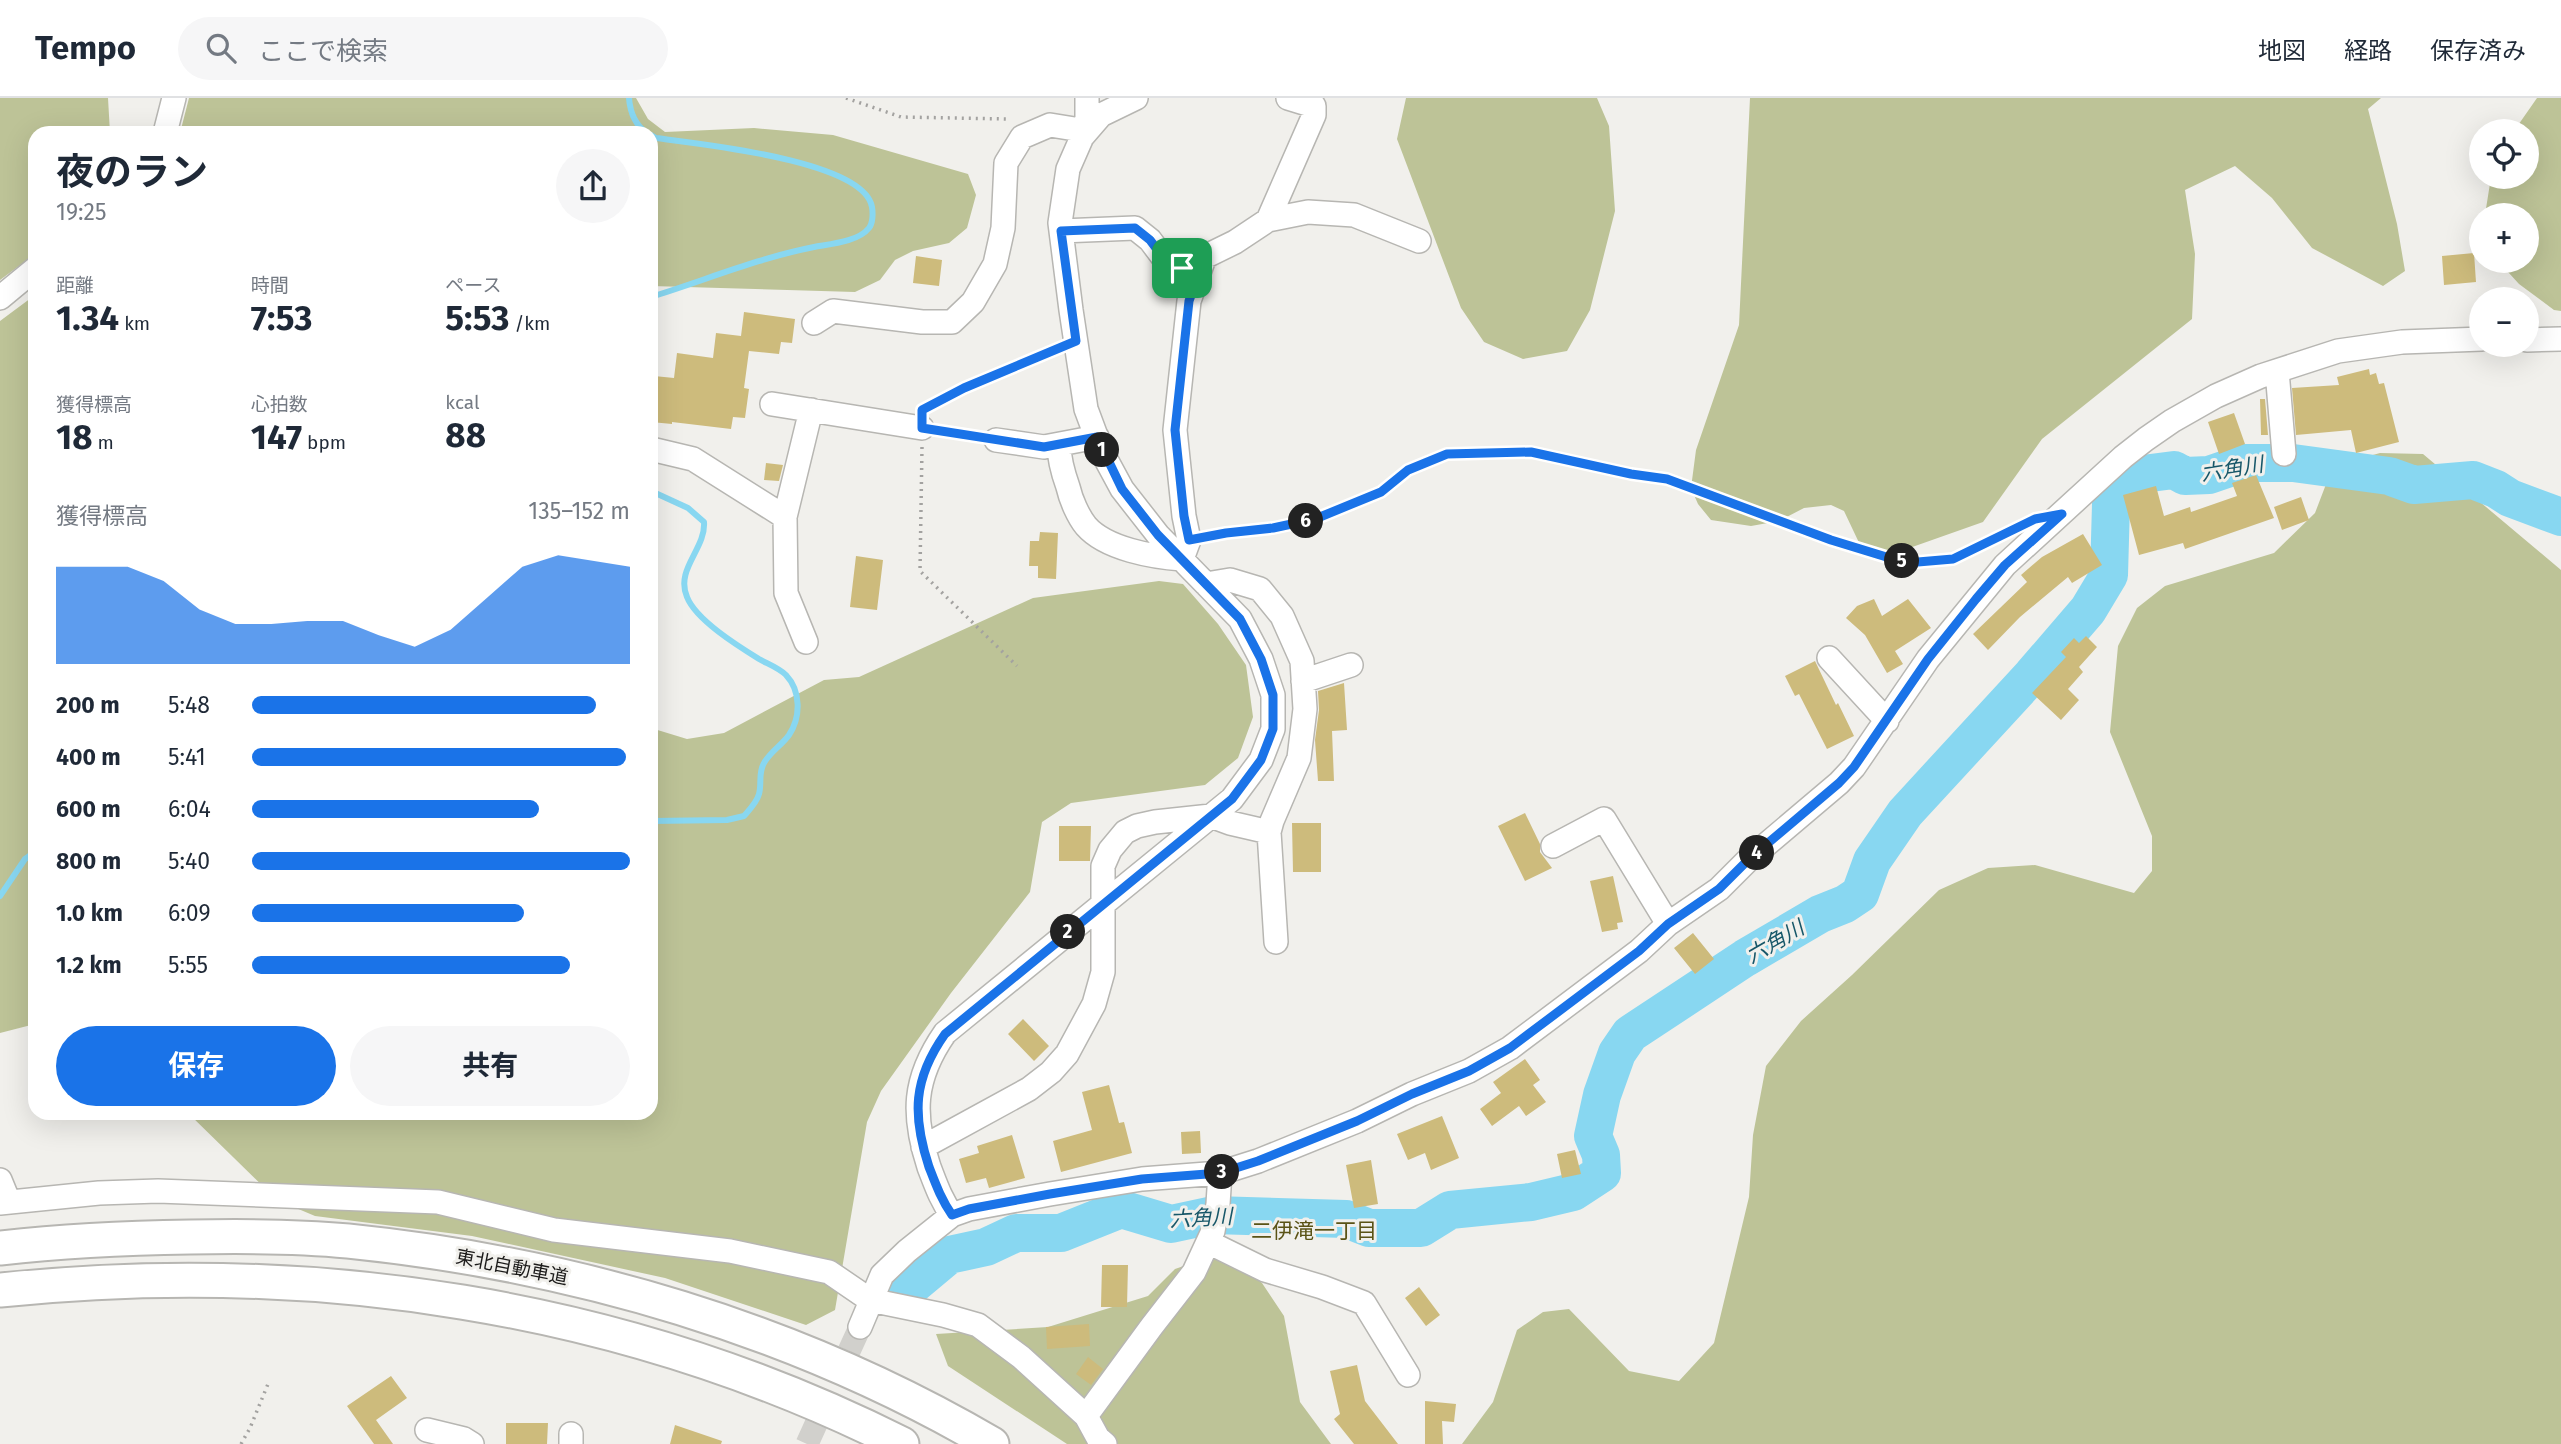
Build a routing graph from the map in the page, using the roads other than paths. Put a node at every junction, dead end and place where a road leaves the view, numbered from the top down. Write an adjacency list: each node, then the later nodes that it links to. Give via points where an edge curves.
1 (174, 98): 5 (street)
2 (1087, 98): 6 (street)
3 (1136, 98): 6 (street, via 1101,115)
4 (1288, 98): 7 (street, via 1314,106 1314,115)
5 (167, 126)
6 (1087, 131): 8 (street, via 1068,169); 13 (street, via 1050,125 1021,137 1006,163 1003,228 995,264 973,302 952,322 834,311)
7 (1268, 220): 9 (street, via 1308,212 1354,215); 10 (street)
8 (1061, 231): 10 (street, via 1135,228 1171,268 1182,268); 21 (street, via 1086,410)
9 (1419, 241)
10 (1205, 256): 27 (street, via 1189,301 1175,430)
11 (28, 276): 12 (street)
12 (0, 298)
13 (814, 323)
14 (2469, 339): 17 (street, via 2371,345)
15 (2539, 340): 16 (street)
16 (2561, 340)
17 (2277, 371): 25 (street); 33 (street, via 2216,396 2123,457 2005,565 1928,659)
18 (772, 404): 19 (street)
19 (811, 410): 20 (street); 26 (street)
20 (922, 428)
21 (1097, 437): 23 (street); 27 (street, via 1122,489 1158,535)
22 (996, 440): 23 (street)
23 (1059, 445): 27 (street, via 1070,494 1087,527 1107,541 1153,557)
24 (658, 451): 26 (street, via 693,459)
25 (2284, 454)
26 (785, 517): 29 (street, via 786,593)
27 (1185, 550): 28 (street)
28 (1206, 584): 32 (street, via 1230,580 1260,589 1282,616 1302,661); 34 (street, via 1240,619 1273,695 1273,729 1261,760 1232,799)
29 (806, 642)
30 (1829, 658): 33 (street)
31 (1351, 665): 32 (street)
32 (1303, 681): 35 (street, via 1305,709 1298,758)
33 (1887, 721): 38 (street, via 1839,783 1719,889)
34 (1211, 816): 35 (street); 37 (street); 37 (street, via 1155,822 1125,832 1103,866)
35 (1269, 832): 39 (street)
36 (1553, 846): 38 (street, via 1604,819)
37 (1103, 903): 40 (street, via 945,1034 933,1051 918,1091); 40 (street, via 1103,972 1094,1004 1067,1054 1029,1089)
38 (1668, 924): 41 (street, via 1510,1048 1469,1071 1357,1121)
39 (1276, 942)
40 (923, 1147): 44 (street, via 939,1197)
41 (1220, 1173): 44 (street, via 1142,1179); 45 (street)
42 (0, 1180): 43 (street)
43 (4, 1202): 48 (street, via 158,1191 438,1202 554,1230 730,1251 829,1272)
44 (952, 1215): 48 (street, via 882,1275)
45 (1208, 1242): 50 (street, via 1265,1270 1364,1303); 51 (street, via 1194,1272)
46 (0, 1248): 55 (highway, 東北自動車道, via 247,1236 346,1241 462,1256 588,1283 778,1340 869,1379)
47 (0, 1290): 54 (highway, via 150,1279 247,1280 339,1285 456,1300 581,1325 681,1353 765,1382)
48 (870, 1300): 49 (street); 51 (street, via 978,1325)
49 (860, 1327)
50 (1408, 1374)
51 (1086, 1416): 56 (street)
52 (427, 1430): 53 (street)
53 (472, 1444)
54 (902, 1444)
55 (992, 1444)
56 (1105, 1444)

